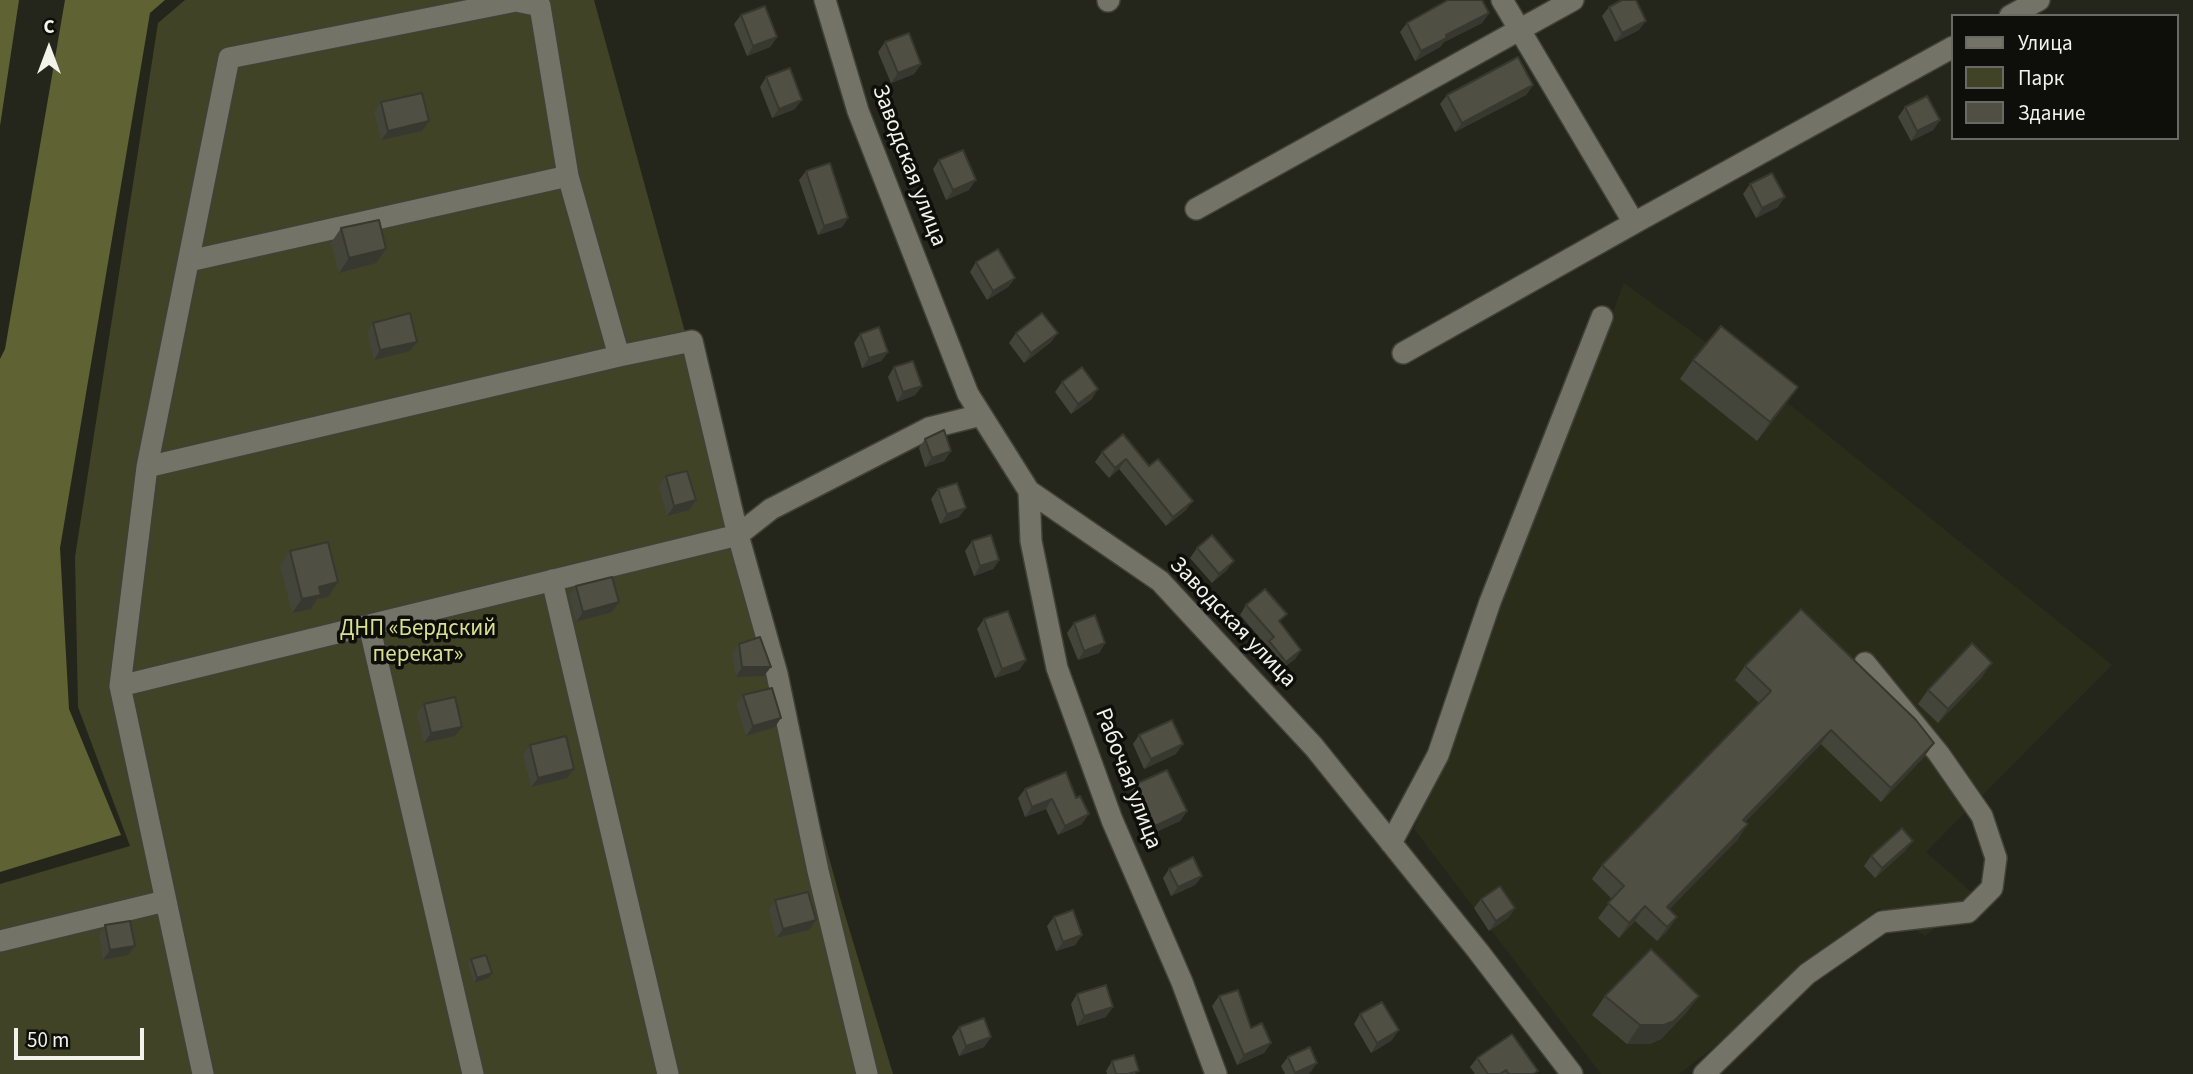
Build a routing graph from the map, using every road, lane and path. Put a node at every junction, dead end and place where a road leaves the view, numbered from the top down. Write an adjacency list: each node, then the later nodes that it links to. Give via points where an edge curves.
1 (825, 0): 15 (street, Заводская улица, via 858,111 968,394)
2 (1502, 0): 6 (street)
3 (1573, 0): 6 (street)
4 (2039, 0): 5 (street)
5 (2014, 14)
6 (1519, 30): 9 (street); 10 (street)
7 (1952, 48): 10 (street)
8 (568, 176): 11 (street); 11 (street, via 540,6 516,1 229,58); 14 (street)
9 (1196, 209)
10 (1634, 223): 13 (street)
11 (189, 261): 16 (street)
12 (1602, 317): 23 (street, via 1490,602 1438,755)
13 (1403, 353)
14 (619, 356): 16 (street); 18 (street, via 692,341)
15 (981, 415): 17 (street, Заводская улица); 18 (street, via 929,428 771,509)
16 (148, 467): 22 (street)
17 (1028, 491): 23 (street, Заводская улица, via 1160,581 1314,747); 30 (street, Рабочая улица, via 1031,541 1056,667 1112,820)
18 (738, 535): 19 (street); 29 (street, via 776,674)
19 (552, 580): 20 (street); 28 (street)
20 (369, 625): 22 (street); 27 (street)
21 (1865, 663): 32 (street, via 1939,754 1982,816 1996,858 1992,888 1968,912 1882,922 1807,974)
22 (120, 687): 24 (street)
23 (1391, 843): 31 (street, Заводская улица)
24 (165, 901): 25 (street); 26 (street)
25 (0, 941)
26 (203, 1074)
27 (473, 1074)
28 (668, 1074)
29 (867, 1074)
30 (1216, 1074)
31 (1572, 1074)
32 (1704, 1074)

